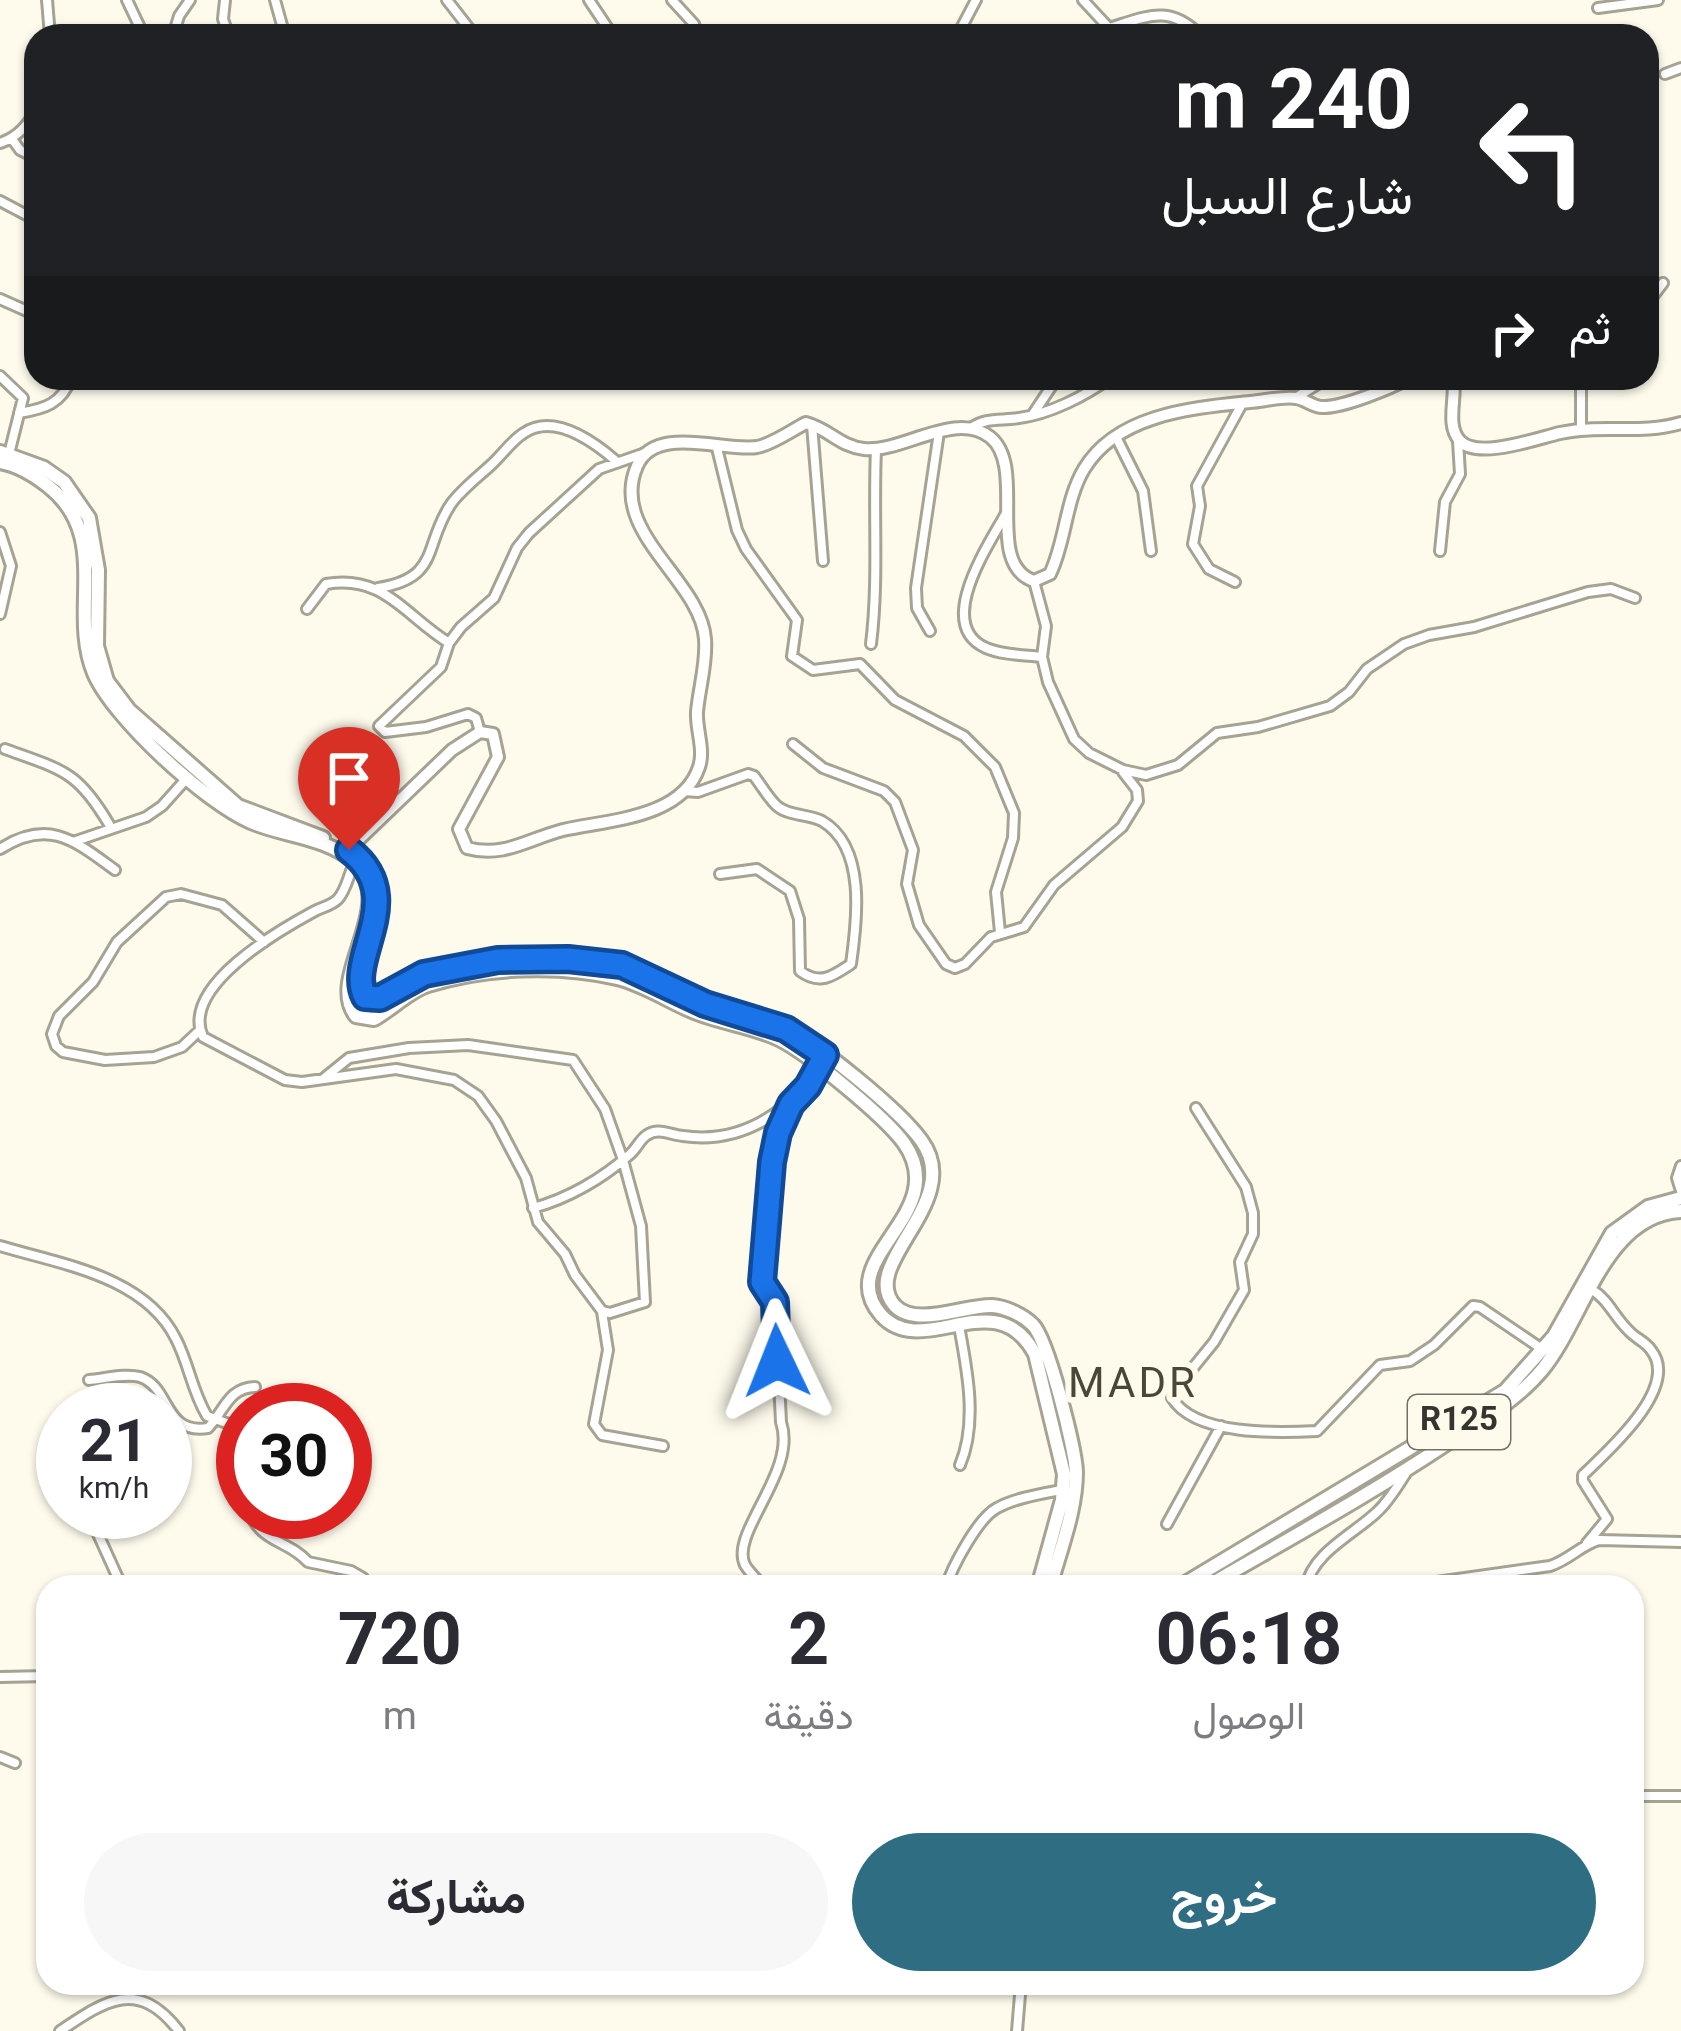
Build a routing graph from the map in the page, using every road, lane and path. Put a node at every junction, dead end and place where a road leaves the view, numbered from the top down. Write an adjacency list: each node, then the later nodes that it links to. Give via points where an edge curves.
1 (447, 0): 6 (street)
2 (672, 0): 7 (street)
3 (1083, 0): 8 (street)
4 (1658, 0): 5 (street)
5 (1598, 8)
6 (466, 24)
7 (693, 24)
8 (1105, 24)
9 (1121, 24): 10 (street, via 1173,15)
10 (1190, 24)
11 (1681, 68): 12 (street)
12 (1665, 74)
13 (24, 128): 14 (street)
14 (12, 139): 15 (street); 16 (street)
15 (0, 143)
16 (24, 152)
17 (1663, 283): 18 (street)
18 (1659, 288)
19 (0, 376): 29 (street, via 23,398)
20 (67, 390): 29 (street, via 56,403)
21 (1049, 390): 30 (street)
22 (1093, 390): 30 (street)
23 (1309, 390): 27 (street)
24 (1374, 390): 27 (street, via 1321,408)
25 (1452, 390): 37 (street)
26 (1581, 390): 33 (street)
27 (1296, 398): 28 (street)
28 (1243, 403): 36 (street, via 1178,411); 49 (street, via 1198,486 1193,544 1209,569)
29 (19, 413): 41 (street)
30 (1033, 415): 34 (street)
31 (1681, 423): 33 (street, via 1655,431)
32 (812, 424): 38 (street, via 757,447); 39 (street, via 844,445); 47 (street)
33 (1581, 428): 37 (street, via 1491,449)
34 (970, 429): 35 (street); 43 (street, via 998,446)
35 (939, 433): 39 (street); 54 (street, via 916,588 916,608)
36 (1116, 437): 45 (street, via 1143,491); 48 (street, via 1085,468 1057,560)
37 (1458, 439): 46 (street, via 1460,473 1445,502)
38 (716, 442): 40 (street); 70 (street, via 746,550 796,620 792,656 813,670 860,664 895,700 964,736 995,766 1014,813 996,892)
39 (876, 449): 56 (street)
40 (645, 453): 42 (street); 63 (street, via 633,483 639,523 705,636 701,764)
41 (3, 456): 62 (main road, via 61,496 78,523 93,671 122,718); 67 (main road, via 64,482 89,518 102,666 129,710 238,806)
42 (616, 461): 50 (street, via 574,432 526,430 452,502 418,574); 55 (street, via 529,533 494,598)
43 (1007, 510): 48 (street, via 1014,562); 57 (street, via 970,579 964,619 984,648)
44 (0, 532): 53 (street, via 11,566)
45 (1151, 550)
46 (1440, 550)
47 (823, 561)
48 (1034, 581): 57 (street, via 1046,626)
49 (1235, 582)
50 (378, 588): 52 (street, via 326,584); 55 (street)
51 (1635, 598): 61 (street, via 1588,592 1429,635 1367,669 1330,706 1217,733 1178,765 1146,775)
52 (307, 608)
53 (0, 614)
54 (930, 631)
55 (449, 643): 58 (street, via 441,667 380,730 468,714)
56 (871, 644)
57 (1042, 657): 61 (street, via 1074,739)
58 (480, 732): 63 (street, via 493,734 498,758 459,829 467,848 487,854 642,814); 67 (street, via 452,750)
59 (794, 744): 70 (street, via 823,768 895,802 913,850 908,894 922,934 946,964 964,964)
60 (5, 748): 64 (street, via 70,773)
61 (1123, 770): 70 (street, via 1137,790 1134,812 1054,885 1024,927)
62 (188, 777): 64 (street, via 146,817); 67 (main road, via 235,815)
63 (682, 791): 69 (street, via 748,774 778,808 825,822 854,874 859,905 851,964 811,980 800,971 790,891 757,869)
64 (110, 826): 65 (street)
65 (73, 842): 66 (street, via 59,834 22,835); 68 (street)
66 (0, 849)
67 (354, 856): 71 (street, via 332,904); 73 (main road, via 376,903 360,982 365,997 380,998 424,974 498,960 622,965 705,1004 786,1029); 73 (main road, via 369,908 346,990 356,1016 374,1019 424,986 496,972 567,971 621,979)
68 (115, 870)
69 (720, 874)
70 (1000, 932)
71 (264, 942): 72 (street, via 213,989); 72 (street, via 222,905 166,897 117,942 52,1034 63,1052 105,1060 154,1057)
72 (199, 1030): 74 (street, via 270,1074)
73 (821, 1061): 75 (street); 85 (main road, via 896,1132 918,1169 913,1201 869,1280 872,1300 897,1327); 93 (main road, via 903,1119 932,1167 926,1208 890,1262 893,1304 919,1315 994,1306 1035,1326 1073,1450)
74 (323, 1079): 77 (street, via 349,1058 409,1048 468,1045 573,1060 605,1109); 80 (street, via 396,1069 454,1080 478,1096 515,1151)
75 (791, 1104): 77 (street, via 737,1133 657,1131); 101 (street, via 772,1162 762,1282 775,1302 787,1439 741,1546)
76 (1196, 1108): 89 (street, via 1246,1187 1253,1213 1240,1262 1244,1290 1172,1398 1178,1409)
77 (623, 1160): 80 (street, via 563,1200); 84 (street, via 647,1292 645,1302)
78 (1681, 1166): 79 (street)
79 (1681, 1194): 86 (main road, R125, via 1612,1233)
80 (532, 1208): 84 (street)
81 (1681, 1211): 83 (main road, R125, via 1629,1235)
82 (0, 1246): 88 (street, via 122,1284 143,1300 175,1336 195,1396)
83 (1591, 1289): 86 (main road, R125); 98 (street, via 1652,1350 1658,1381 1622,1437 1583,1475 1607,1520)
84 (602, 1311): 90 (street, via 608,1350 594,1424 602,1435)
85 (958, 1324): 91 (street, via 968,1398); 93 (main road, via 995,1320 1026,1338)
86 (1548, 1353): 89 (street, via 1473,1306 1410,1361 1380,1365 1323,1428); 92 (main road, R125, via 1510,1402); 105 (main road, R125, via 1473,1413)
87 (88, 1380): 88 (street, via 138,1376 179,1423 194,1430)
88 (216, 1419)
89 (1220, 1426): 94 (street)
90 (663, 1446)
91 (960, 1465)
92 (1408, 1469): 106 (main road, R125); 107 (street, via 1380,1510)
93 (1069, 1489): 102 (street, via 988,1513); 103 (main road); 104 (main road)
94 (1167, 1524)
95 (100, 1539): 99 (street)
96 (267, 1539): 100 (street, via 308,1562)
97 (1681, 1542): 98 (street)
98 (1587, 1544): 108 (street, via 1550,1566)
99 (117, 1575)
100 (358, 1575)
101 (754, 1575)
102 (951, 1575)
103 (1042, 1575)
104 (1053, 1575)
105 (1199, 1575)
106 (1227, 1575)
107 (1308, 1575)
108 (1487, 1575)
109 (36, 1676): 110 (street)
110 (0, 1677)
111 (0, 1757): 112 (street)
112 (15, 1763)
113 (1644, 1796): 114 (street)
114 (1681, 1796)
115 (1020, 1995): 118 (street)
116 (60, 2031): 117 (street, via 125,1997 148,2003)
117 (179, 2031)
118 (1017, 2031)

